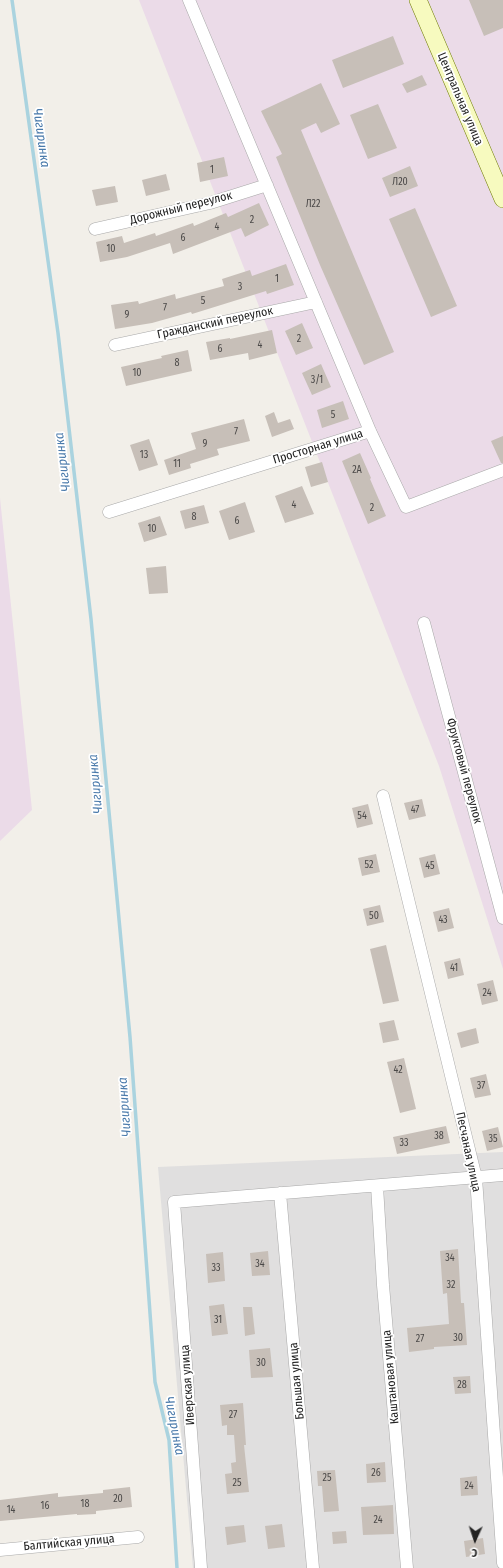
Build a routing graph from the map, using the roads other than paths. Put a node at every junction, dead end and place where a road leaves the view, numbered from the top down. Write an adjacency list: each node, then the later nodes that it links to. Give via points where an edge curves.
1 (189, 0): 3 (street)
2 (418, 0): 4 (street, Центральная улица)
3 (267, 186): 5 (street, Дорожный переулок, via 210,202); 6 (street)
4 (503, 199)
5 (95, 228)
6 (316, 302): 7 (street, Гражданский переулок); 8 (street)
7 (115, 345)
8 (370, 431): 9 (street, Просторная улица, via 406,507); 10 (street, Просторная улица)
9 (503, 470)
10 (109, 512)
11 (424, 624): 13 (street, Фруктовый переулок)
12 (383, 796): 15 (street, Песчаная улица)
13 (503, 918)
14 (503, 1175): 15 (street)
15 (476, 1178): 16 (street); 20 (street, Песчаная улица)
16 (377, 1186): 17 (street); 23 (street, Каштановая улица)
17 (280, 1193): 21 (street, Иверская улица, via 174,1202); 22 (street, Большая улица)
18 (138, 1537): 19 (street, Балтийская улица)
19 (0, 1550)
20 (503, 1563)
21 (201, 1568)
22 (313, 1568)
23 (407, 1568)

